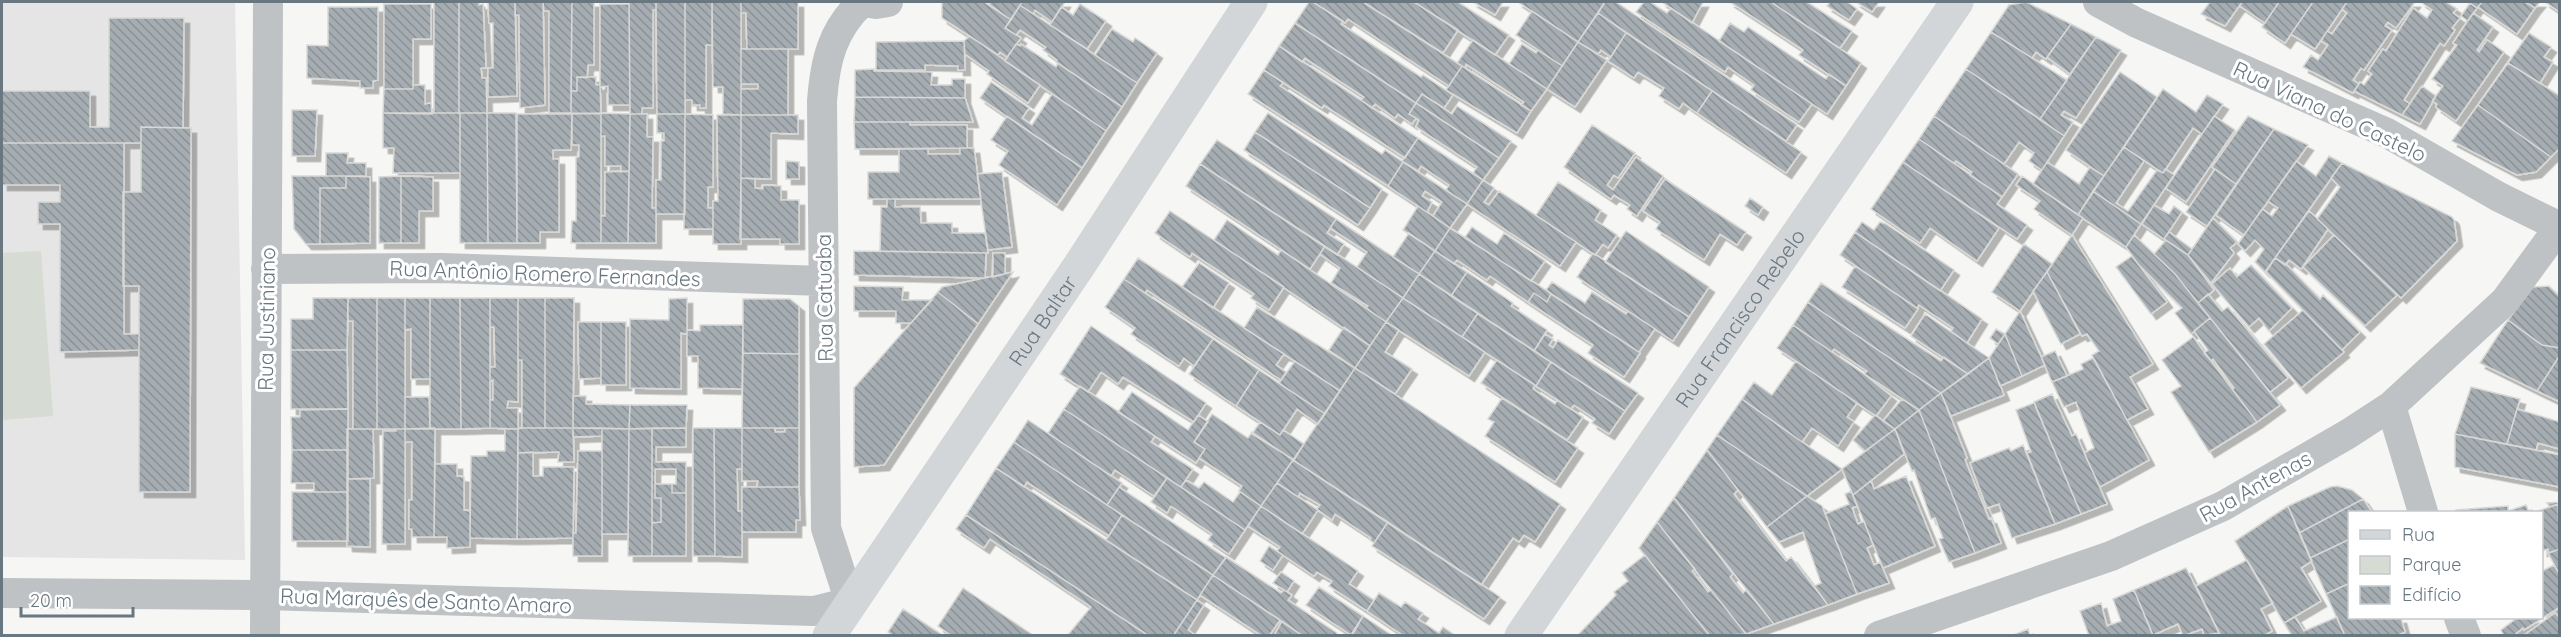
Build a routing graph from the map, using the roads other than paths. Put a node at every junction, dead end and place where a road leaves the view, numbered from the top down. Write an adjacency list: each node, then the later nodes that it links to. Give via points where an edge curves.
1 (268, 2): 8 (street, Rua Justiniano)
2 (862, 2): 3 (street); 9 (street, Rua Catuaba, via 836,35 824,71)
3 (888, 2)
4 (1251, 2): 14 (street, Rua Baltar, via 1079,266)
5 (1957, 2): 18 (street, Rua Francisco Rebelo)
6 (2098, 2): 7 (street, Rua Viana do Castelo, via 2387,133)
7 (2559, 227): 10 (street, Rua Antenas, via 2505,301)
8 (267, 269): 9 (street, Rua Antônio Romero Fernandes, via 442,268); 13 (street, Rua Justiniano)
9 (824, 281): 14 (street, Rua Catuaba, via 826,528)
10 (2391, 406): 11 (street); 19 (street, Rua Antenas, via 2223,506 2111,555)
11 (2422, 511)
12 (2, 593): 13 (street, Rua Marquês de Santo Amaro)
13 (264, 595): 14 (street, Rua Marquês de Santo Amaro, via 814,611); 16 (street, Rua Justiniano)
14 (850, 602): 17 (street, Rua Baltar)
15 (2459, 619): 20 (street)
16 (265, 636)
17 (829, 636)
18 (1521, 636)
19 (1879, 636)
20 (2466, 636)

